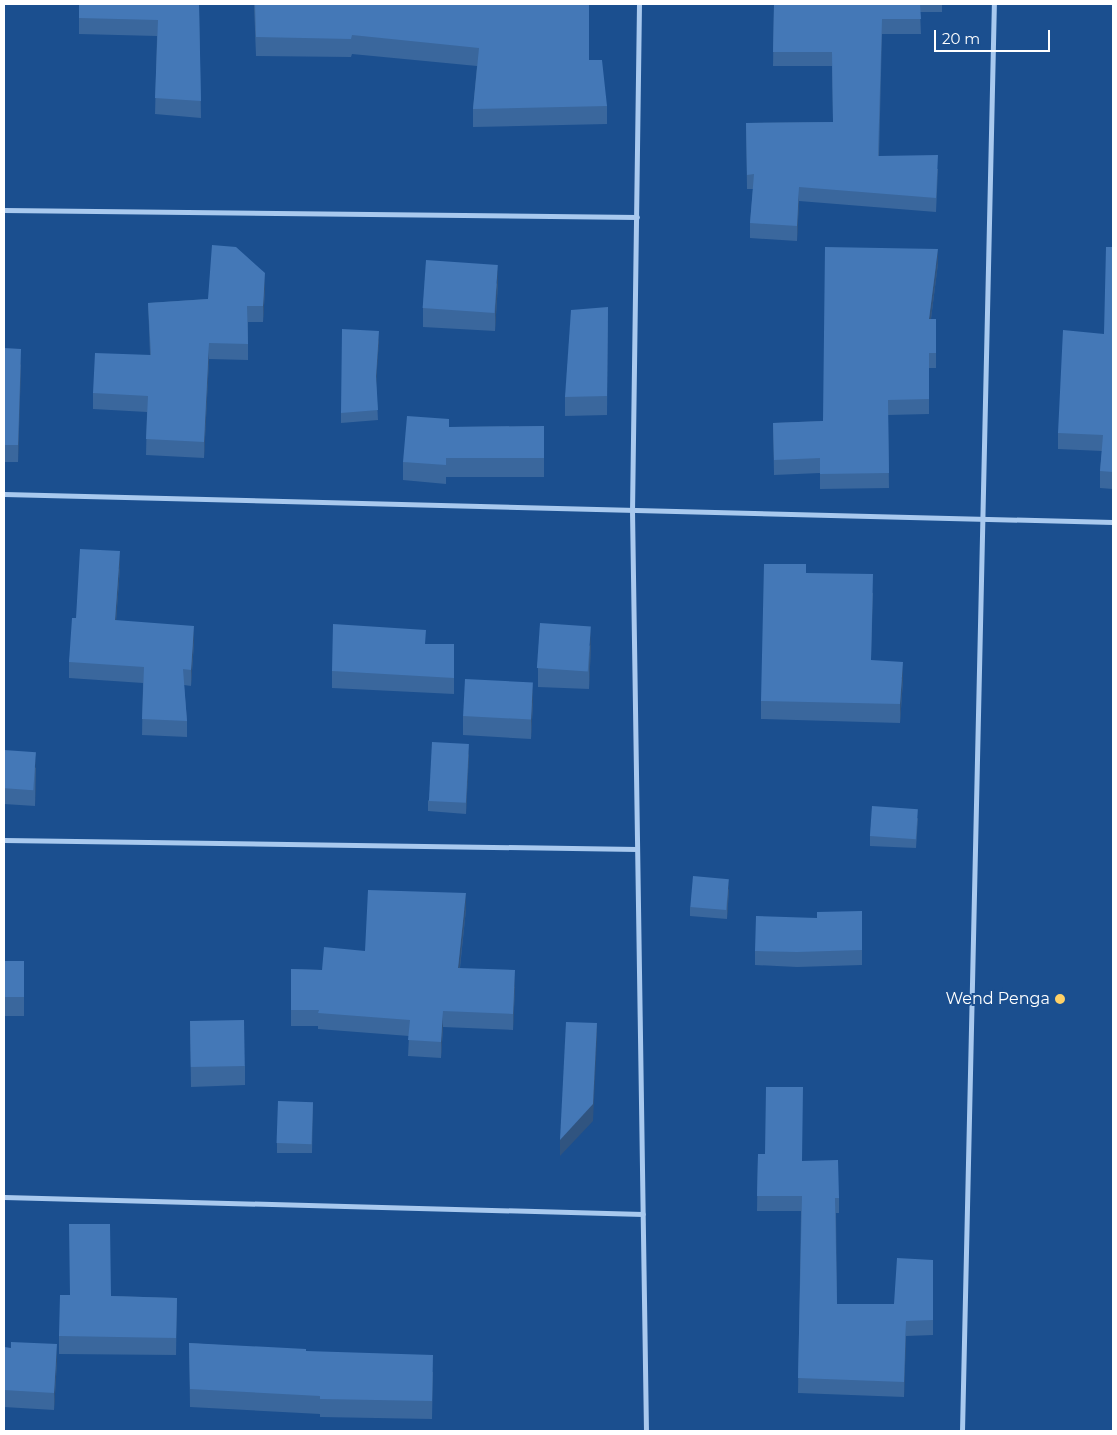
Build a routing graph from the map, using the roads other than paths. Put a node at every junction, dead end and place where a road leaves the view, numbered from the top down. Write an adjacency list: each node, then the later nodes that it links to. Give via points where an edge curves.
1 (639, 4): 4 (street)
2 (994, 4): 7 (street)
3 (4, 210): 4 (street)
4 (637, 217): 6 (street)
5 (4, 494): 6 (street)
6 (632, 510): 7 (street); 10 (street)
7 (982, 518): 8 (street); 14 (street)
8 (1113, 522)
9 (4, 840): 10 (street)
10 (637, 849): 12 (street)
11 (4, 1197): 12 (street)
12 (643, 1214): 13 (street)
13 (646, 1431)
14 (962, 1431)

